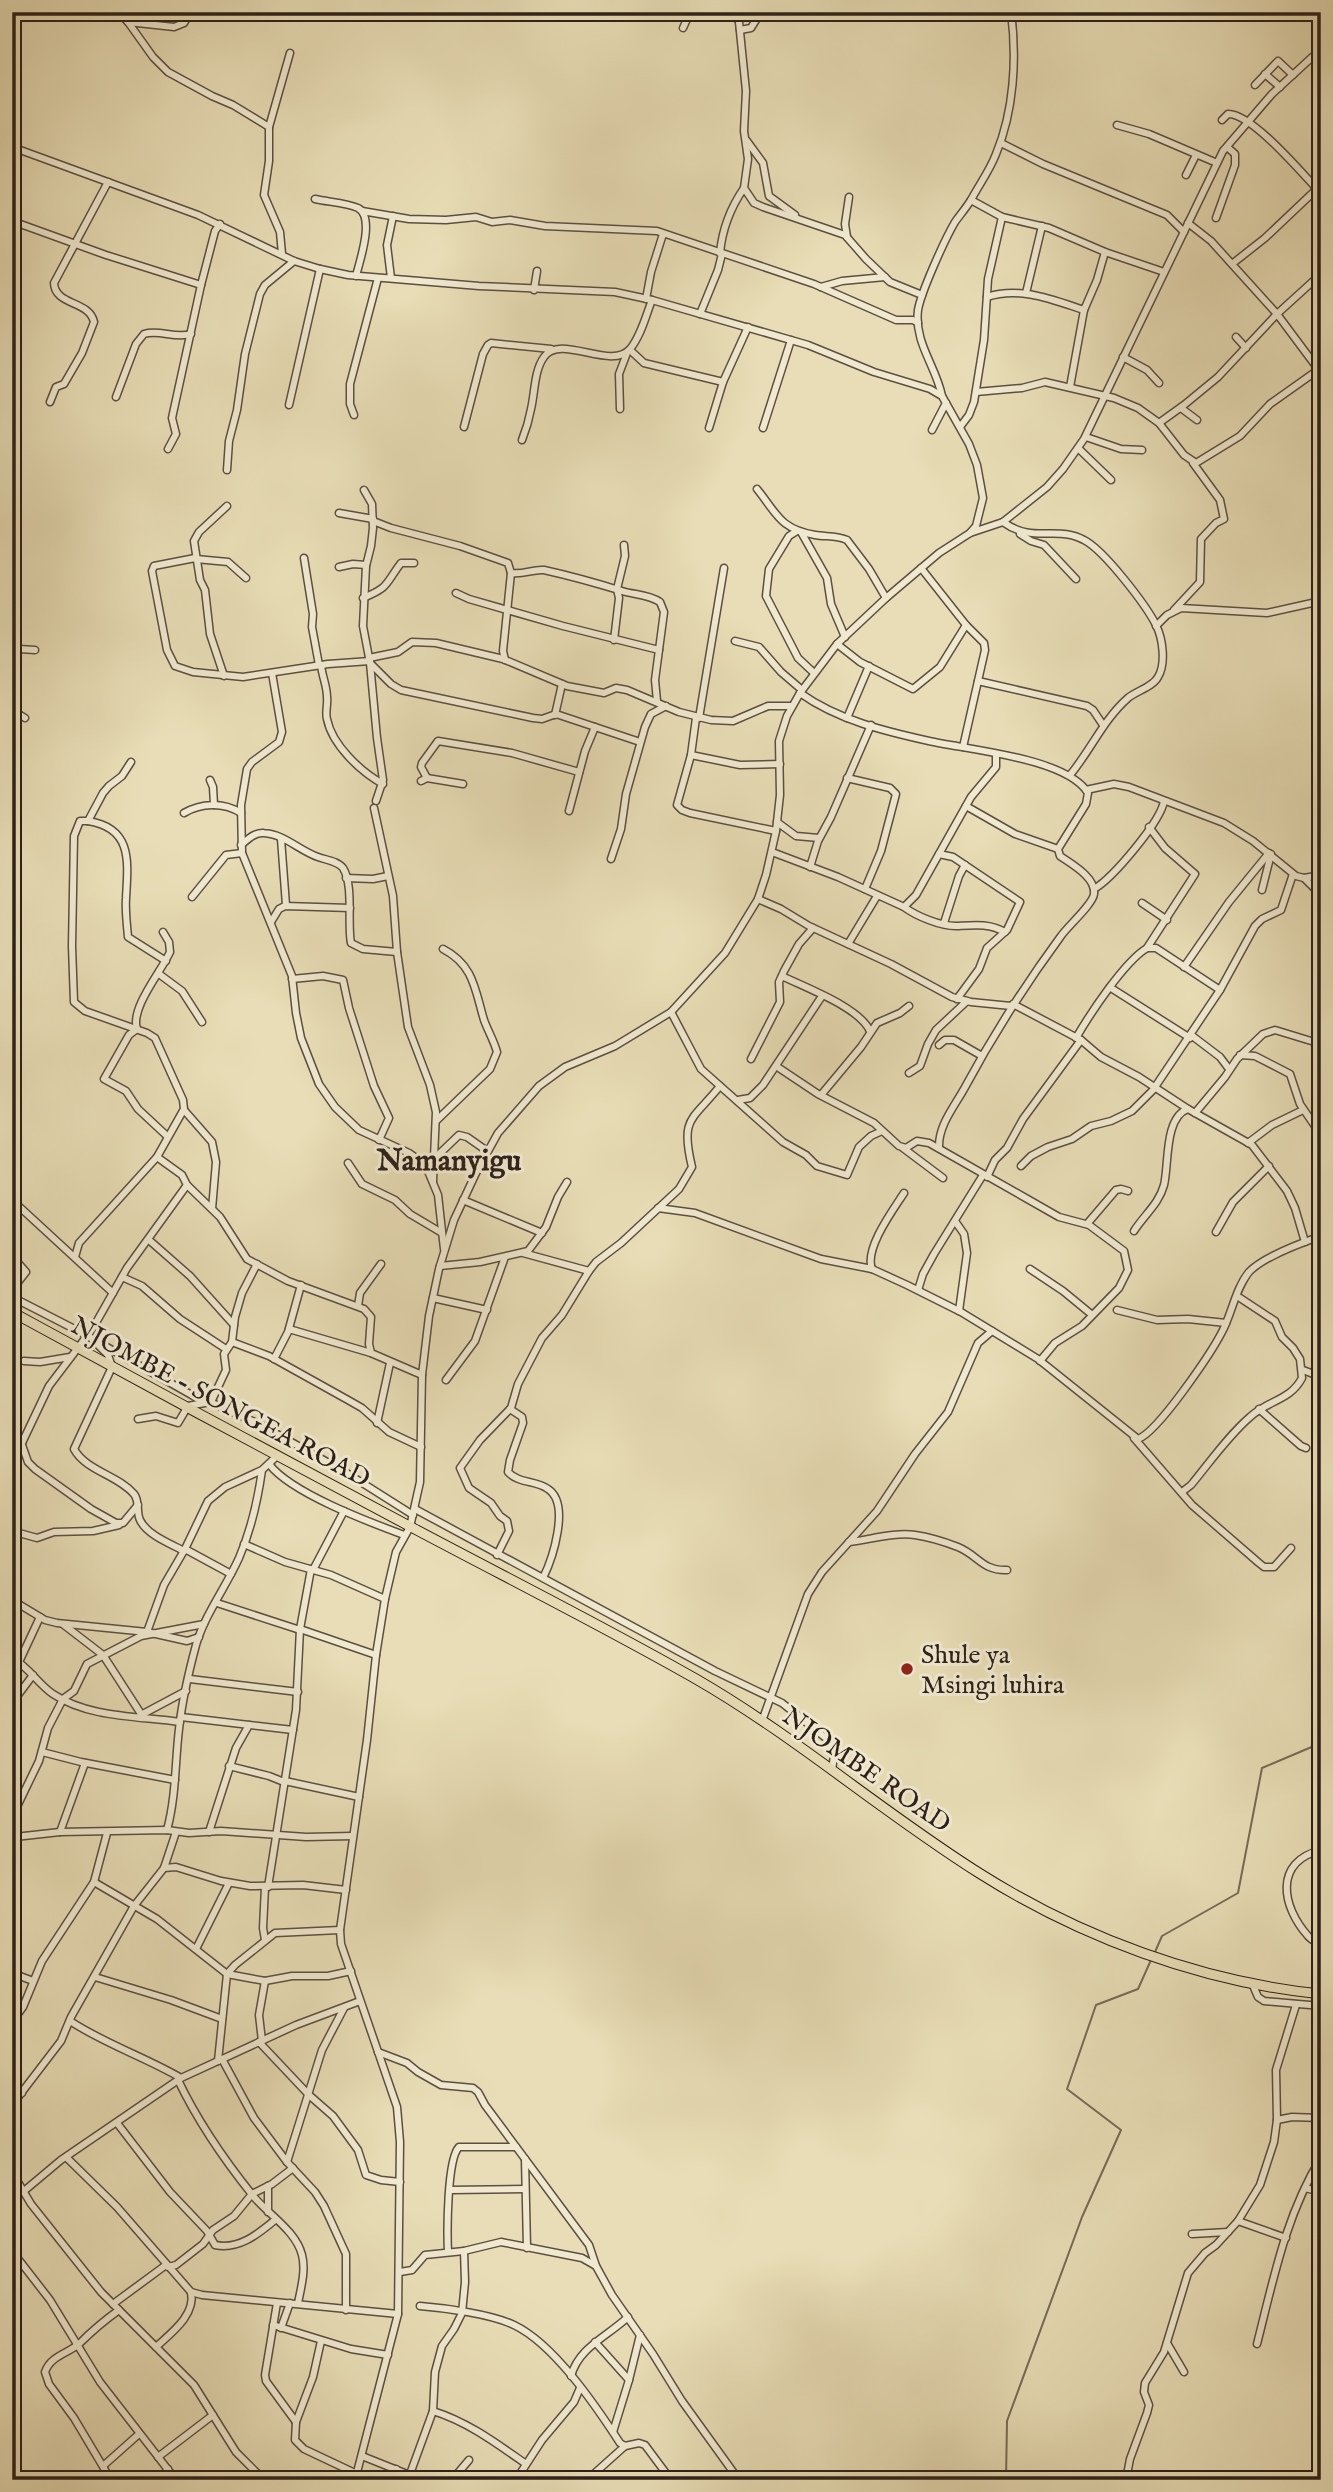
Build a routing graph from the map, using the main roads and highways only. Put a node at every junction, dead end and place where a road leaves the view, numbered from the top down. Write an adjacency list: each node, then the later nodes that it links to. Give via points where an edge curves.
1 (12, 1312): 2 (highway, NJOMBE - SONGEA ROAD, via 278,1455)
2 (407, 1531): 3 (highway, NJOMBE ROAD, via 690,1675 992,1881 1045,1910 1171,1961 1252,1983)
3 (1321, 1994)

